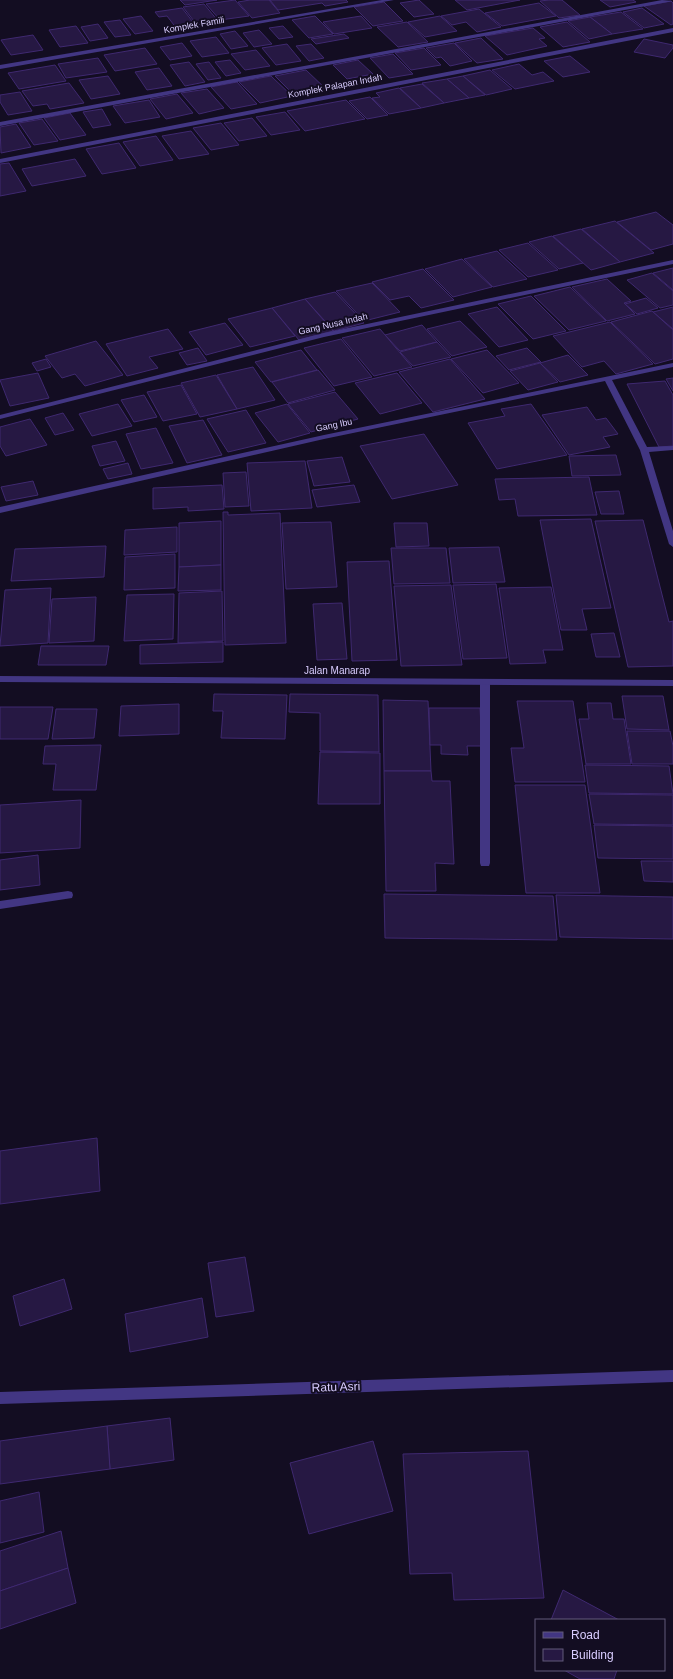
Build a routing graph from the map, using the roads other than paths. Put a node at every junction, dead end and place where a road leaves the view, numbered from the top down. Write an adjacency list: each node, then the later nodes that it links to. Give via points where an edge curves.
1 (391, 0): 4 (street, Komplek Famili)
2 (672, 0): 5 (street)
3 (673, 30): 6 (street, Komplek Palapan Indah)
4 (0, 67)
5 (0, 124)
6 (0, 161)
7 (673, 262): 10 (street, Gang Nusa Indah, via 324,335)
8 (673, 365): 9 (street, Gang Ibu)
9 (607, 378): 12 (street); 13 (street, Gang Ibu, via 324,437)
10 (0, 417)
11 (673, 448): 12 (street)
12 (644, 450): 14 (street)
13 (0, 510)
14 (673, 544)
15 (0, 679): 16 (street, Jalan Manarap)
16 (485, 682): 17 (street, Jalan Manarap); 18 (street)
17 (673, 683)
18 (485, 863)
19 (68, 895): 20 (street)
20 (0, 905)
21 (673, 1376): 22 (street, Ratu Asri)
22 (0, 1398)

